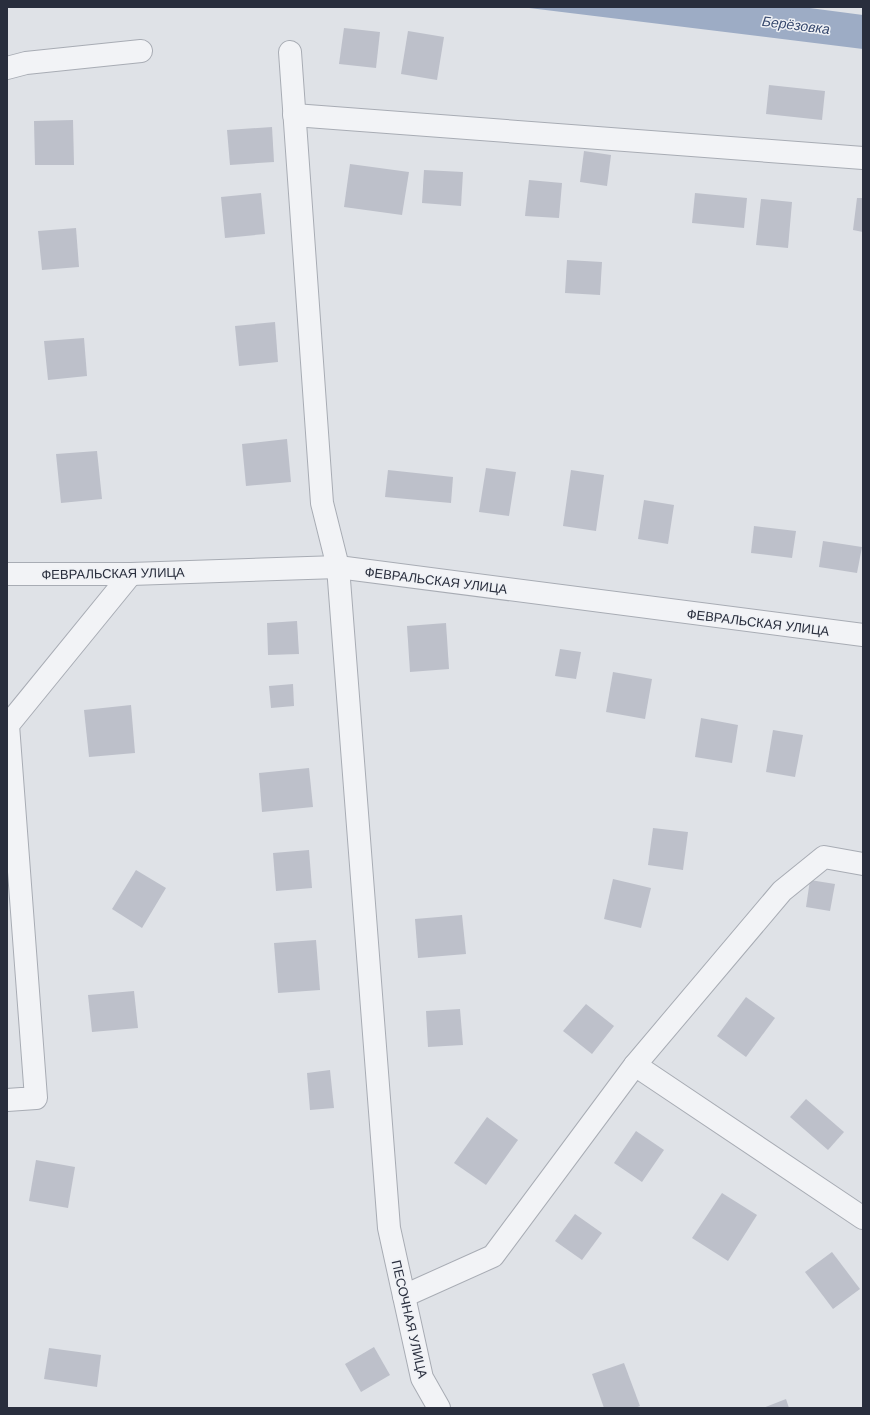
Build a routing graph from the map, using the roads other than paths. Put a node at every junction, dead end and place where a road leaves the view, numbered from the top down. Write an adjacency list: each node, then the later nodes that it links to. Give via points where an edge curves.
1 (141, 51): 3 (street, via 26,63)
2 (290, 52): 4 (street, ПЕСОЧНАЯ УЛИЦА)
3 (7, 68)
4 (294, 115): 5 (street); 6 (street, ПЕСОЧНАЯ УЛИЦА, via 322,503)
5 (863, 158)
6 (338, 567): 8 (street, ФЕВРАЛЬСКАЯ УЛИЦА); 9 (street, ФЕВРАЛЬСКАЯ УЛИЦА); 14 (street, ПЕСОЧНАЯ УЛИЦА, via 389,1228)
7 (7, 574): 8 (street, ФЕВРАЛЬСКАЯ УЛИЦА)
8 (131, 574): 12 (street, via 8,725 36,1098)
9 (863, 636)
10 (863, 864): 11 (street, via 824,857 782,891)
11 (635, 1065): 13 (street); 14 (street, via 493,1256)
12 (7, 1100)
13 (863, 1218)
14 (404, 1296): 15 (street, ПЕСОЧНАЯ УЛИЦА, via 422,1378)
15 (439, 1408)

